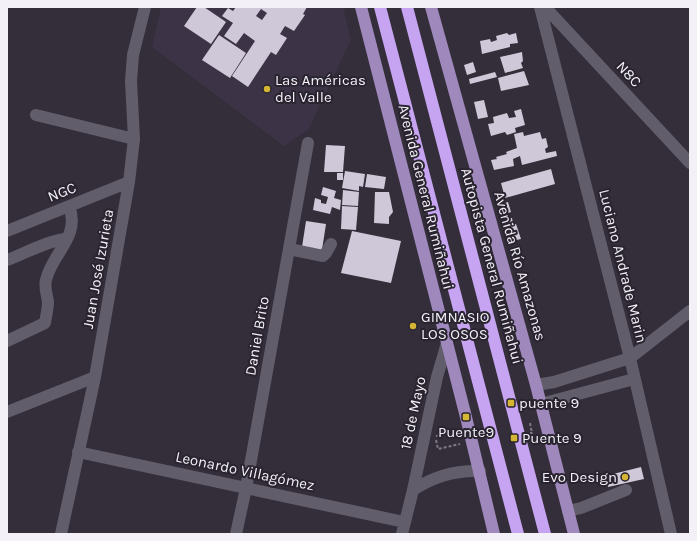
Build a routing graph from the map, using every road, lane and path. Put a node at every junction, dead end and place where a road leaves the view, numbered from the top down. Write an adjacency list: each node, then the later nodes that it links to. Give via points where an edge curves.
1 (145, 7): 9 (street, Juan José Izurieta, via 133,55 131,81)
2 (361, 7): 21 (main road, Avenida General Rumiñahui)
3 (380, 7): 40 (highway)
4 (406, 7): 41 (highway, Autopista General Rumiñahui)
5 (431, 7): 25 (main road, Avenida Río Amazonas)
6 (540, 7): 22 (street, Luciano Andrade Marin)
7 (545, 7): 11 (street, N8C)
8 (36, 114): 9 (street)
9 (134, 139): 12 (street, Juan José Izurieta)
10 (308, 143): 17 (street, Daniel Brito)
11 (690, 163)
12 (130, 182): 13 (street, NGC); 23 (street, Juan José Izurieta)
13 (69, 206): 14 (street, NGC); 15 (street, via 73,217)
14 (7, 231)
15 (67, 239): 18 (street, via 52,242); 20 (street, via 46,279 48,311 44,323)
16 (331, 244): 17 (street, via 323,256)
17 (289, 249): 32 (street, Daniel Brito)
18 (7, 260)
19 (690, 311): 22 (street)
20 (7, 341)
21 (447, 343): 28 (main road, Avenida General Rumiñahui); 33 (street, 18 de Mayo)
22 (630, 358): 24 (street, Luciano Andrade Marin); 25 (street, via 554,382)
23 (95, 377): 27 (street); 30 (street, Juan José Izurieta)
24 (634, 379): 26 (street); 43 (street, Luciano Andrade Marin)
25 (536, 385): 26 (main road, Avenida Río Amazonas)
26 (541, 404): 35 (main road, Avenida Río Amazonas)
27 (7, 412)
28 (469, 429): 29 (path, via 435,436 438,449); 31 (main road, Avenida General Rumiñahui)
29 (458, 444)
30 (78, 452): 32 (street, Leonardo Villagómez); 37 (street, Juan José Izurieta)
31 (480, 471): 33 (street, via 444,474); 39 (main road, Avenida General Rumiñahui)
32 (246, 488): 36 (street, Leonardo Villagómez); 38 (street, Daniel Brito)
33 (413, 490): 36 (street, 18 de Mayo)
34 (626, 490): 35 (street)
35 (568, 511): 42 (main road, Avenida Río Amazonas)
36 (403, 528)
37 (61, 534)
38 (236, 534)
39 (494, 534)
40 (518, 534)
41 (545, 534)
42 (574, 534)
43 (671, 534)

